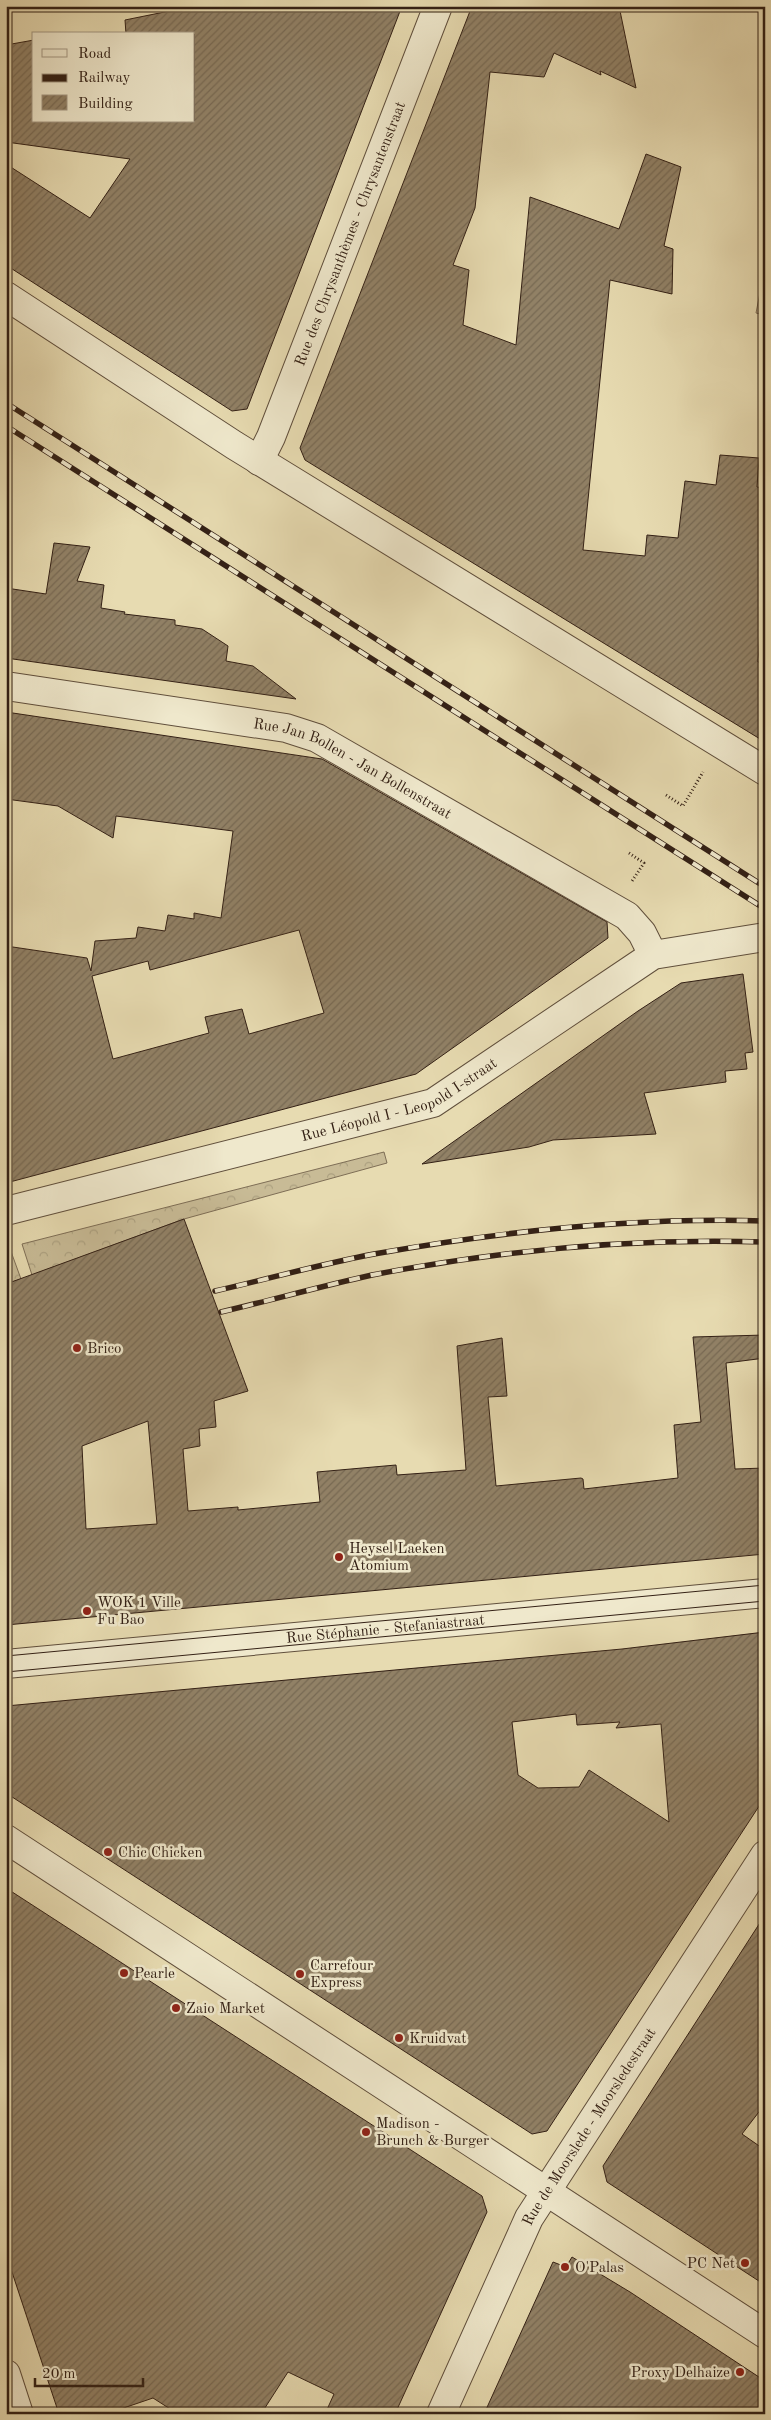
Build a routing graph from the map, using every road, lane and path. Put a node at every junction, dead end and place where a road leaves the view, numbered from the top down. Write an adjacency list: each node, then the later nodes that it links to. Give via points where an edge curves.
1 (438, 6): 3 (street, Rue des Chrysanthèmes - Chrysantenstraat)
2 (6, 296): 3 (street)
3 (259, 461): 5 (street)
4 (6, 686): 11 (street, Rue Jan Bollen - Jan Bollenstraat, via 286,728 317,738 627,916 642,933)
5 (765, 771)
6 (703, 772): 7 (path, via 683,806)
7 (666, 795)
8 (629, 854): 9 (path, via 644,863)
9 (627, 888)
10 (765, 937): 11 (street, Rue Léopold I - Leopold I-straat)
11 (653, 955): 12 (street, Rue Léopold I - Leopold I-straat, via 433,1103)
12 (6, 1211)
13 (765, 1593): 14 (street, Rue Stéphanie - Stefaniastraat)
14 (6, 1664)
15 (6, 1839): 17 (street)
16 (765, 1855): 17 (street, Rue de Moorslede - Moorsledestraat)
17 (545, 2191): 18 (street); 21 (street, Rue de Moorslede - Moorsledestraat, via 529,2218)
18 (765, 2334)
19 (6, 2374): 20 (street)
20 (20, 2414)
21 (441, 2414)

